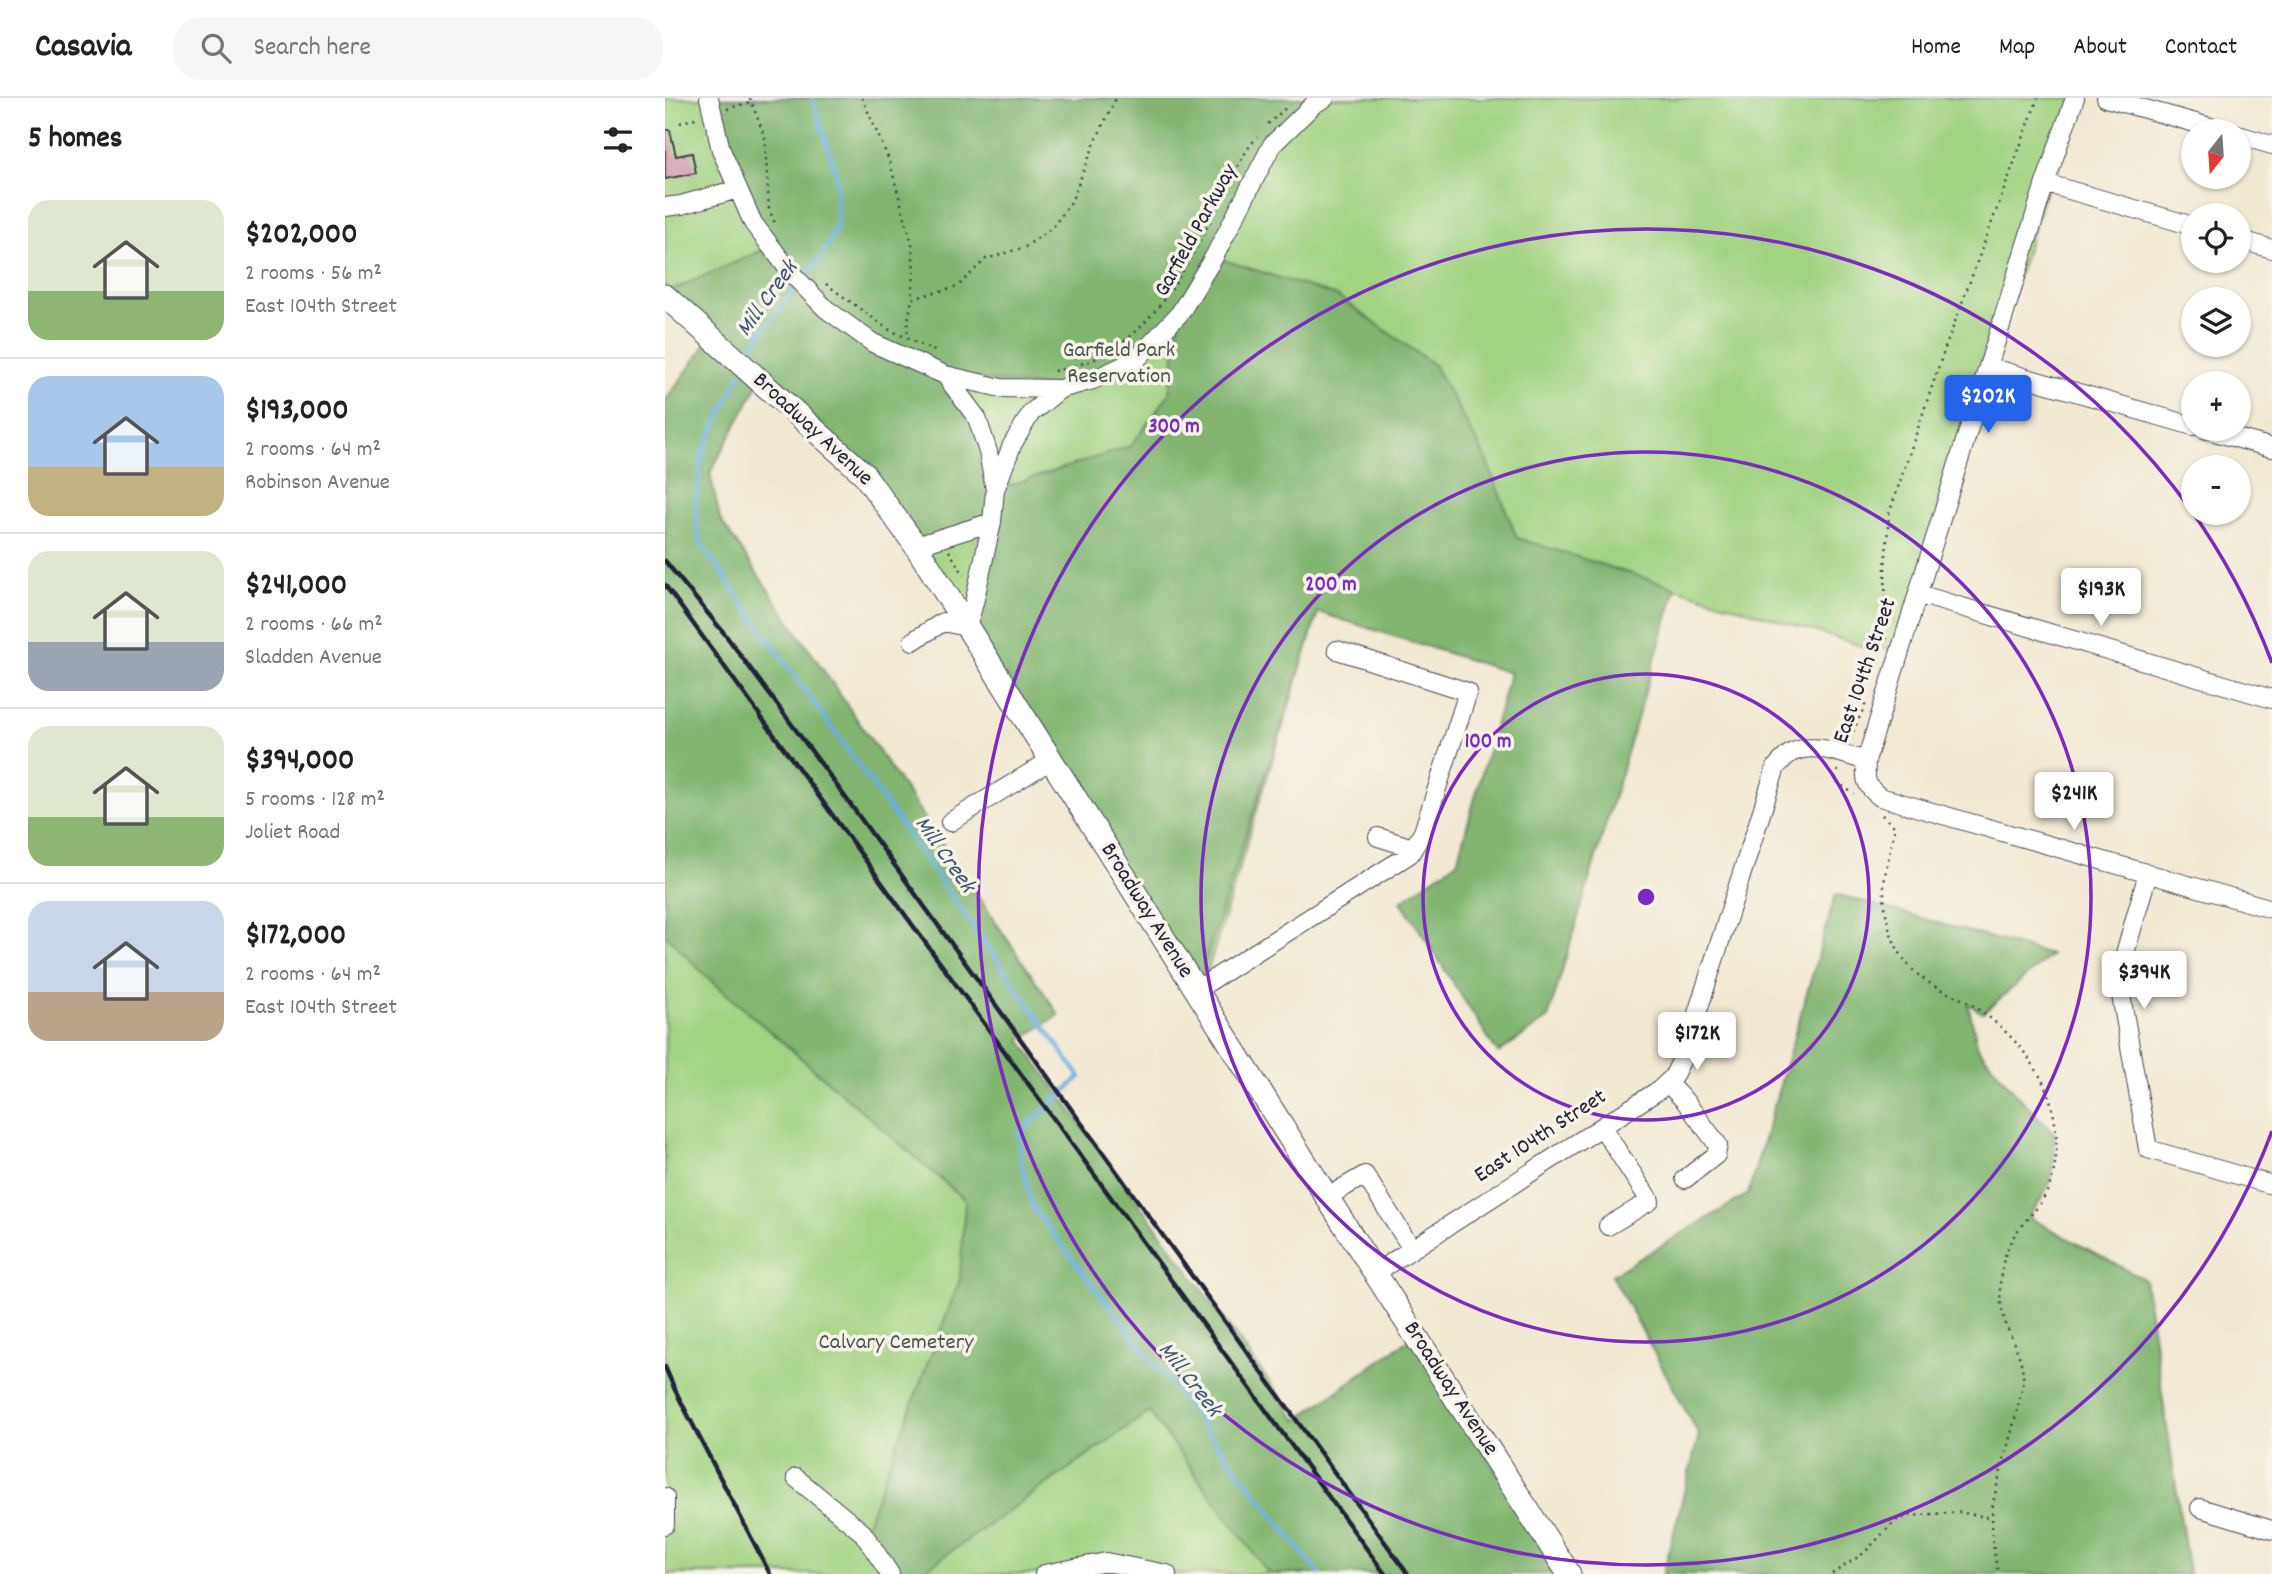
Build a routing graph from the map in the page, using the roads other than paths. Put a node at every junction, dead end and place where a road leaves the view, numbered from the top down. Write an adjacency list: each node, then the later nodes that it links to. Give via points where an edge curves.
1 (709, 98): 9 (street, Garfield Parkway, via 721,150)
2 (1325, 98): 17 (street, Garfield Parkway, via 1272,145 1180,313 1136,360)
3 (2075, 98): 8 (street, East 104th Street)
4 (2106, 98): 5 (street)
5 (2181, 119)
6 (2251, 139): 7 (street)
7 (2272, 145)
8 (2045, 183): 11 (street); 15 (street, East 104th Street)
9 (738, 189): 10 (street); 16 (street, Garfield Parkway, via 753,223 792,274 814,286 827,309 873,343)
10 (665, 207)
11 (2181, 223)
12 (2251, 243): 13 (street)
13 (2272, 249)
14 (665, 296): 23 (main road, Broadway Avenue, via 863,473)
15 (1989, 367): 18 (street); 24 (street, East 104th Street)
16 (945, 375): 17 (street, Garfield Parkway, via 1001,388); 21 (street, Garfield Parkway, via 977,418)
17 (1060, 389): 21 (street, Garfield Parkway, via 1031,413 1012,445)
18 (2181, 423)
19 (2247, 441): 20 (street)
20 (2272, 448)
21 (995, 490): 22 (street, Garfield Parkway)
22 (992, 522): 23 (street); 25 (street, Garfield Parkway)
23 (916, 546): 25 (main road, Broadway Avenue)
24 (1918, 594): 28 (street); 30 (street, East 104th Street)
25 (967, 627): 26 (street, via 943,622); 29 (main road, Broadway Avenue)
26 (913, 641)
27 (1337, 650): 33 (street, via 1468,692 1423,832)
28 (2272, 699)
29 (1051, 760): 31 (street); 36 (main road, Broadway Avenue)
30 (1866, 761): 34 (street, via 1868,788 1880,797); 37 (street, East 104th Street, via 1810,748 1786,755 1776,767 1683,1057)
31 (950, 822)
32 (1378, 837): 33 (street)
33 (1413, 848): 36 (street)
34 (2148, 873): 35 (street); 40 (street, via 2118,978 2148,1149)
35 (2272, 909)
36 (1196, 990): 41 (main road, Broadway Avenue)
37 (1667, 1083): 38 (street, East 104th Street); 39 (street, via 1718,1145 1716,1155)
38 (1602, 1127): 42 (street, via 1650,1201); 43 (street, East 104th Street)
39 (1685, 1179)
40 (2272, 1185)
41 (1327, 1197): 43 (street, via 1365,1174); 44 (main road, Broadway Avenue)
42 (1608, 1226)
43 (1412, 1249): 44 (street, East 104th Street)
44 (1375, 1273): 53 (main road, Broadway Avenue)
45 (796, 1478): 50 (street, via 863,1533)
46 (665, 1497): 48 (street)
47 (2200, 1508): 49 (street)
48 (665, 1525)
49 (2272, 1530)
50 (890, 1574)
51 (1044, 1574): 52 (street, via 1106,1562)
52 (1167, 1574)
53 (1569, 1574)

